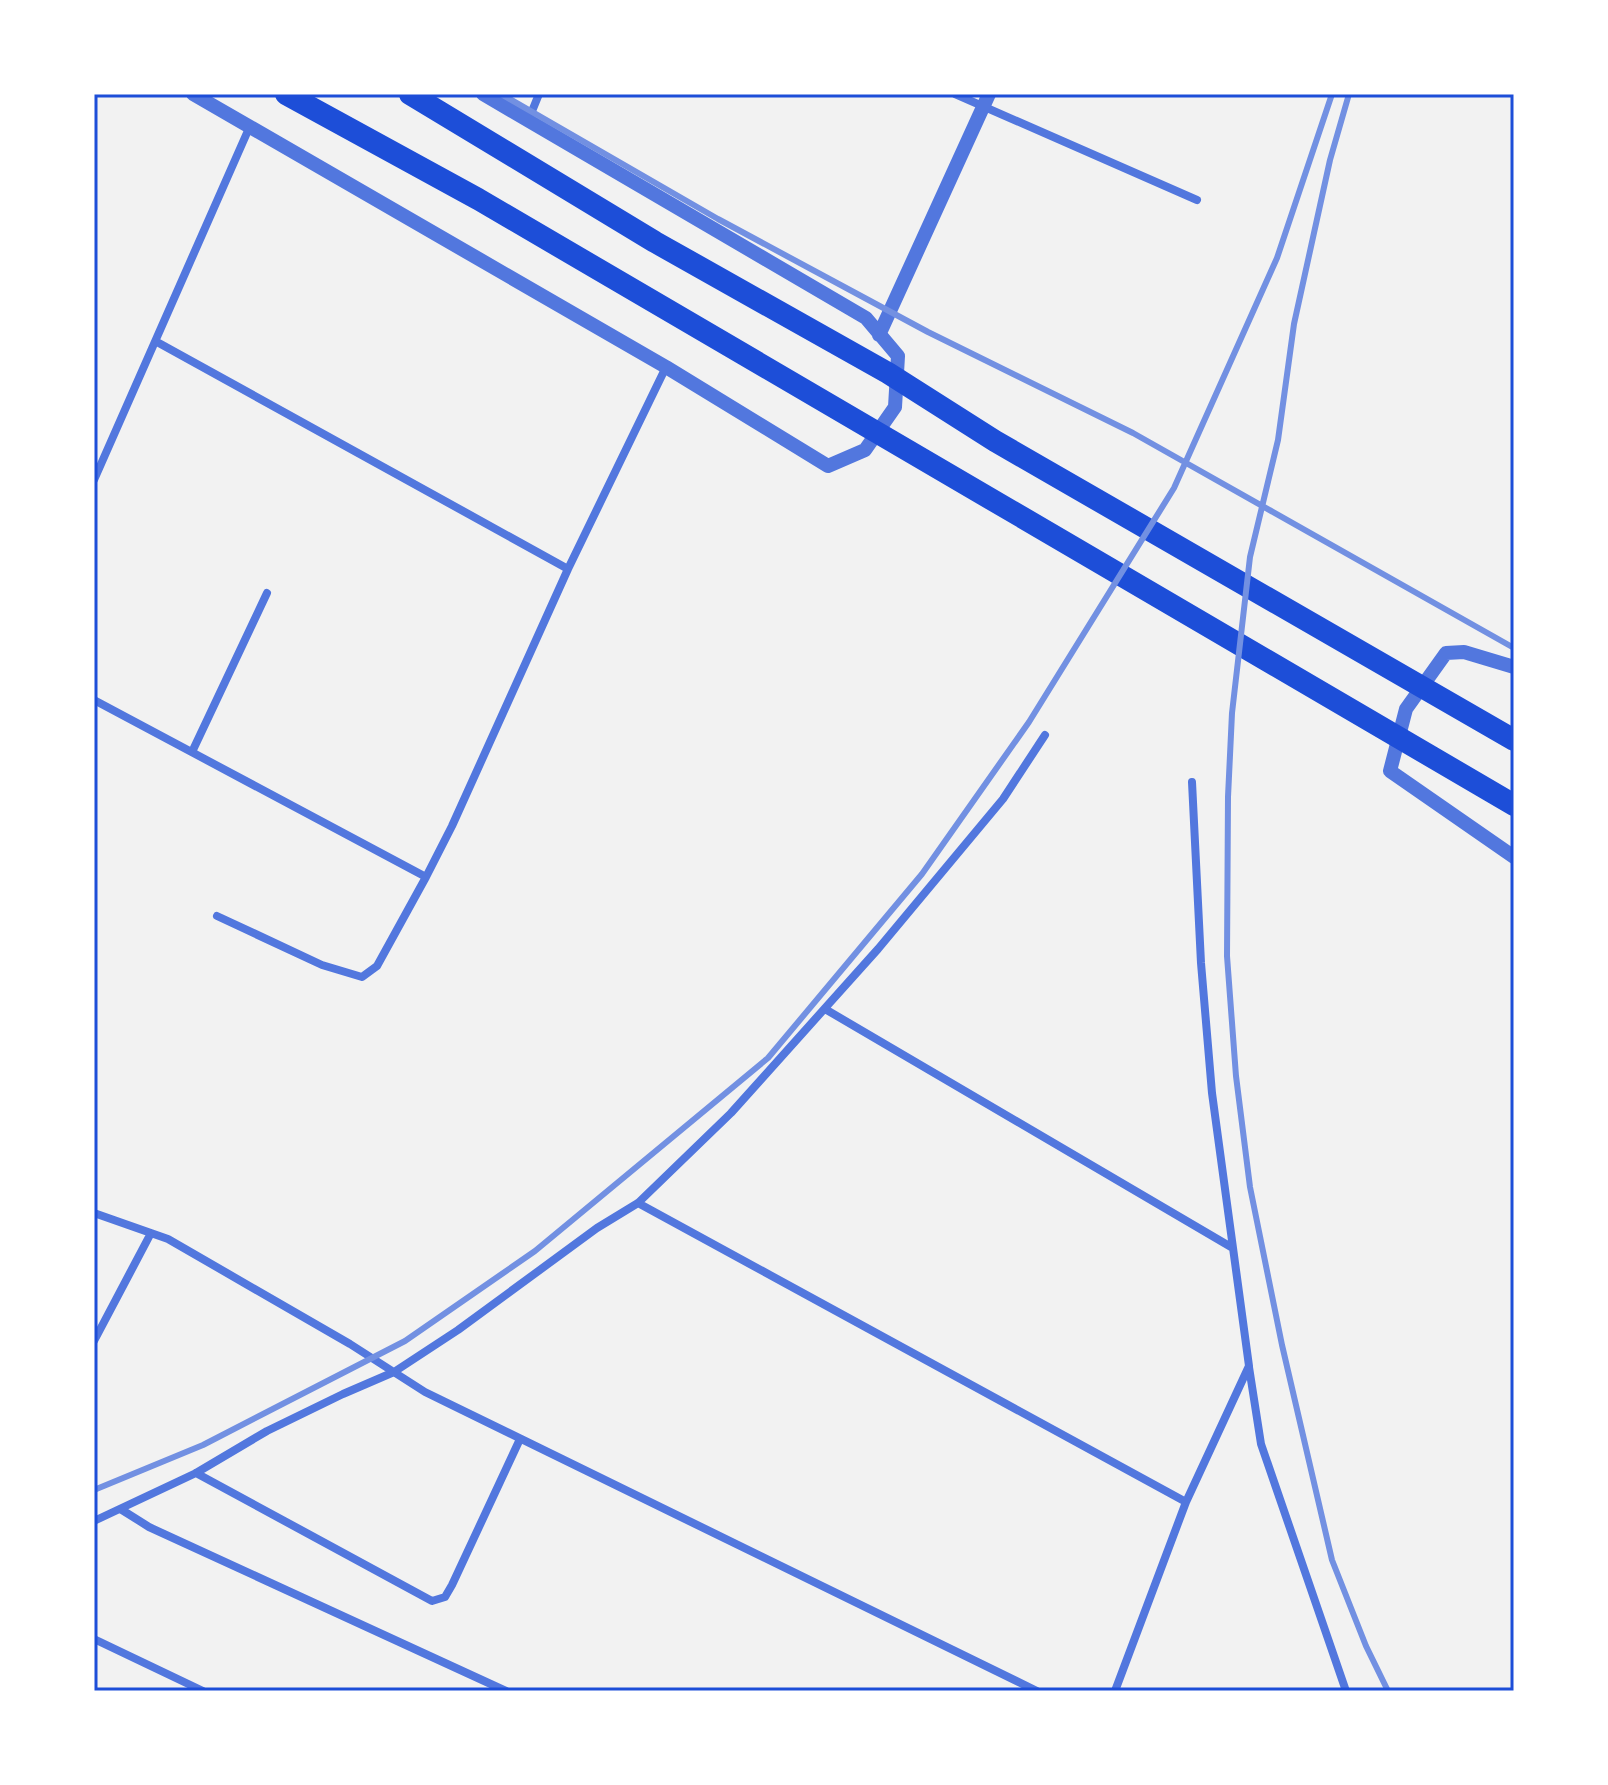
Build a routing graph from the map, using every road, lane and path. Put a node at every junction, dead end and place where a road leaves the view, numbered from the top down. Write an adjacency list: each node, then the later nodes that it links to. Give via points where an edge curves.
1 (193, 94): 9 (street)
2 (286, 94): 23 (highway, via 478,199)
3 (410, 94): 20 (highway, via 995,441)
4 (483, 94): 8 (street)
5 (539, 94): 8 (street)
6 (955, 94): 7 (street)
7 (987, 100): 10 (street); 11 (street)
8 (528, 121): 11 (street, via 866,318)
9 (251, 125): 12 (street); 13 (street)
10 (1197, 200)
11 (879, 335): 13 (street, via 898,356 895,407 865,450 828,466)
12 (157, 342): 14 (street); 15 (street)
13 (666, 367): 15 (street)
14 (94, 480)
15 (568, 569): 25 (street)
16 (267, 593): 21 (street)
17 (1514, 667): 24 (street, via 1464,652 1446,653 1406,709 1390,771)
18 (94, 700): 21 (street)
19 (1045, 735): 27 (street, via 1003,799)
20 (1514, 740)
21 (192, 752): 25 (street)
22 (1192, 782): 31 (street, via 1212,1093)
23 (1514, 805)
24 (1514, 857)
25 (426, 877): 26 (street, via 377,966 362,977 322,965)
26 (217, 916)
27 (825, 1009): 28 (street, via 731,1113); 31 (street)
28 (638, 1203): 34 (street); 37 (street)
29 (94, 1213): 30 (street)
30 (151, 1233): 32 (street); 34 (street)
31 (1231, 1247): 33 (street)
32 (94, 1341)
33 (1249, 1366): 37 (street); 45 (street, via 1261,1444)
34 (394, 1372): 35 (street); 36 (street, via 267,1431)
35 (520, 1439): 36 (street, via 452,1585 445,1597 432,1601); 43 (street)
36 (196, 1473): 38 (street)
37 (1186, 1502): 44 (street)
38 (122, 1510): 39 (street); 42 (street)
39 (94, 1521)
40 (94, 1639): 41 (street)
41 (203, 1691)
42 (506, 1691)
43 (1037, 1691)
44 (1115, 1691)
45 (1346, 1691)

